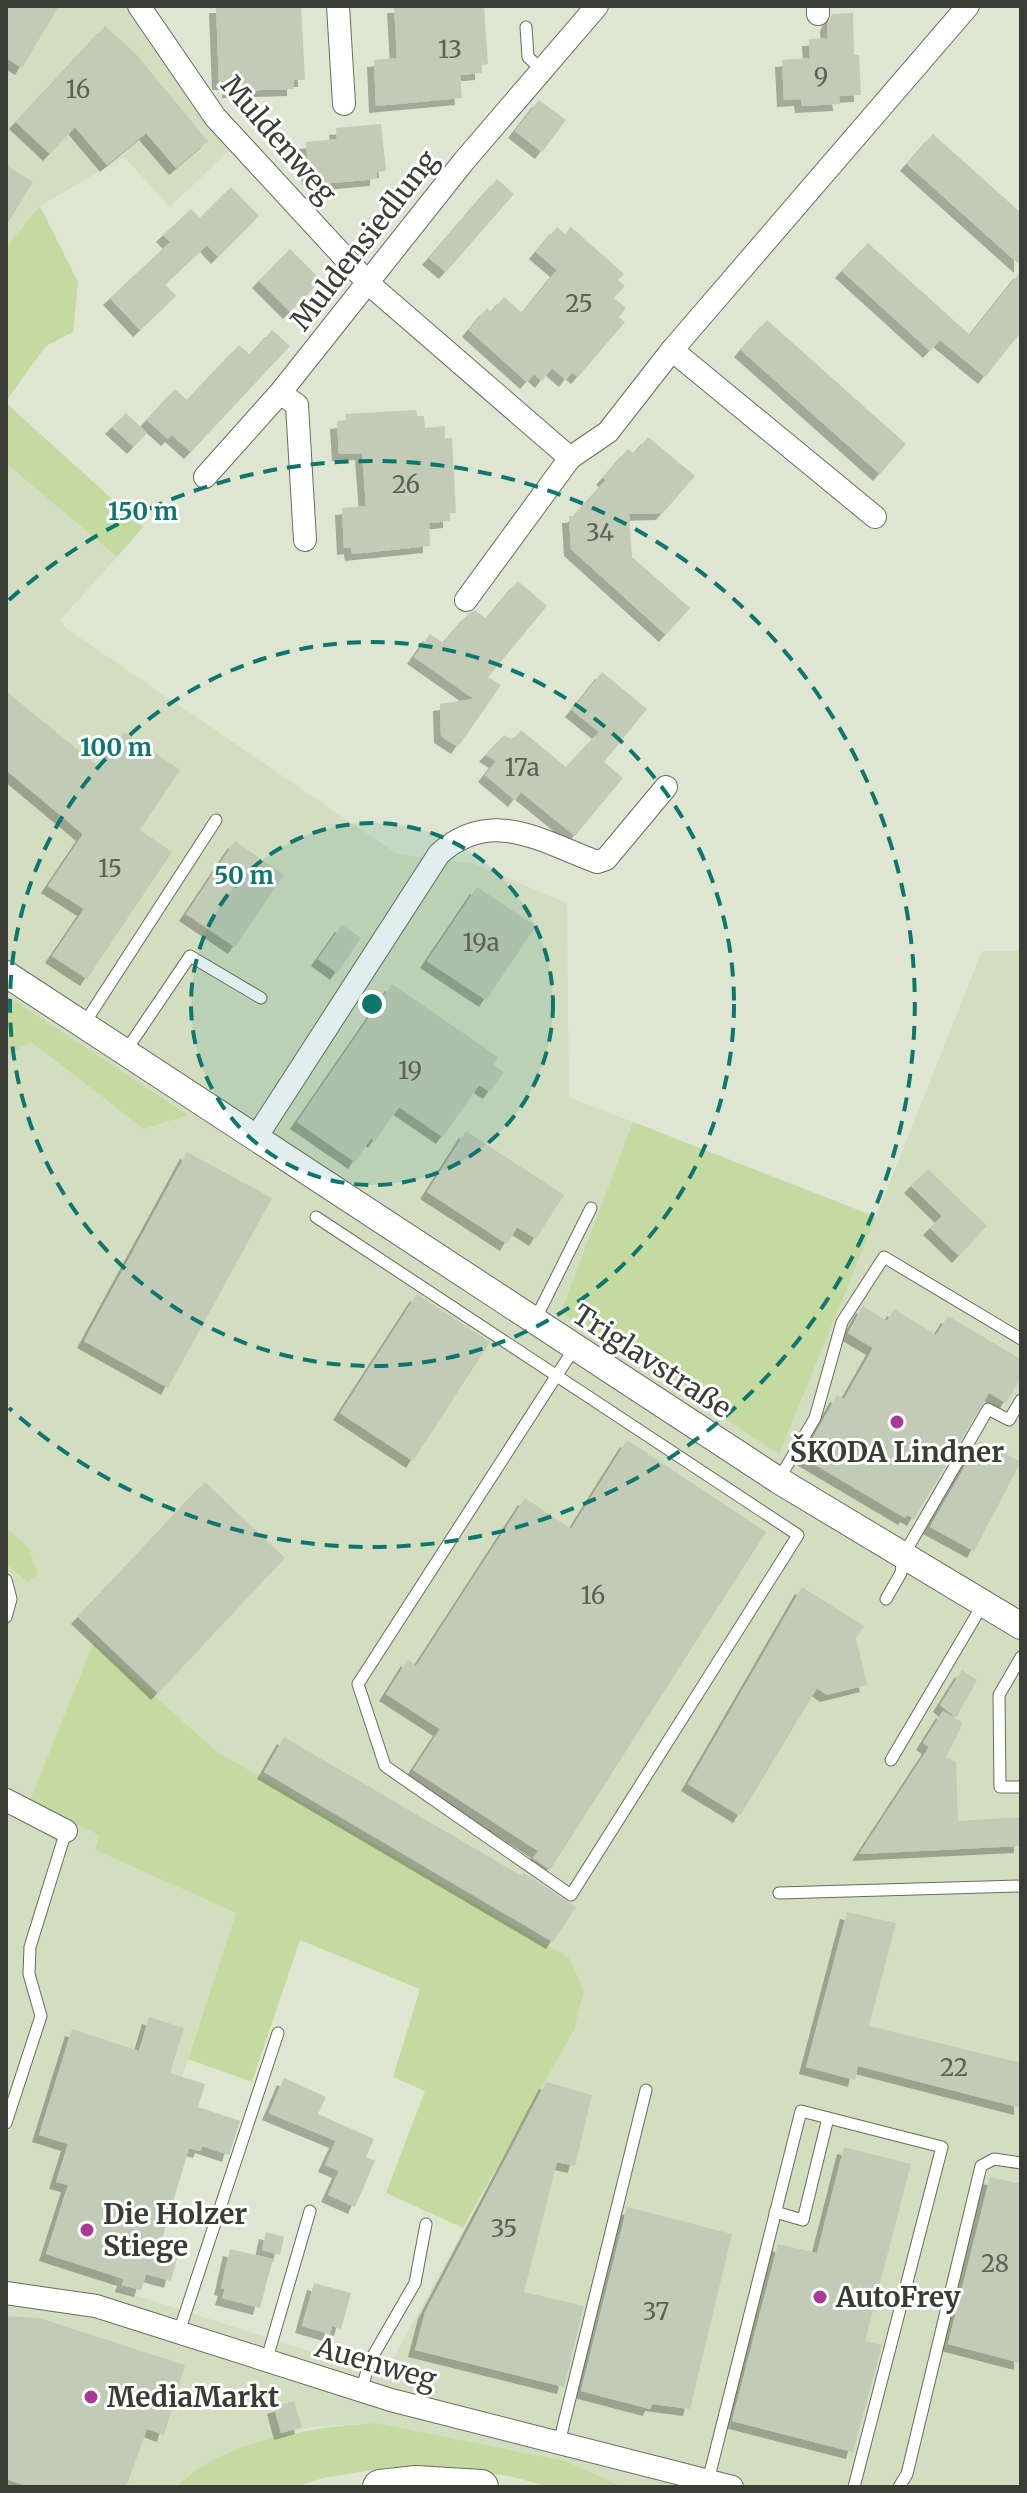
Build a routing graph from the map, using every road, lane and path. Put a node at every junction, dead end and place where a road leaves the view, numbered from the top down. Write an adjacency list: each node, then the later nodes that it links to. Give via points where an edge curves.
1 (139, 6): 8 (street, Muldenweg, via 215,117)
2 (338, 6): 7 (street)
3 (597, 6): 6 (street, Muldensiedlung)
4 (968, 6): 9 (street)
5 (526, 27): 6 (lane, via 528,57)
6 (544, 71): 8 (street, Muldensiedlung, via 464,161)
7 (344, 104)
8 (369, 284): 10 (street, Muldensiedlung); 11 (street, Muldenweg)
9 (672, 350): 11 (street, via 608,432); 13 (street)
10 (280, 393): 12 (street, Muldensiedlung); 14 (street, via 297,405)
11 (570, 458): 15 (street)
12 (205, 477)
13 (875, 517)
14 (305, 540)
15 (466, 600)
16 (666, 787): 22 (street, via 606,859 597,862 515,831 487,828 453,841 439,854)
17 (216, 820): 20 (lane)
18 (6, 974): 20 (street, Triglavstraße)
19 (261, 998): 21 (lane, via 190,956)
20 (84, 1024): 21 (street, Triglavstraße)
21 (125, 1052): 22 (street, Triglavstraße)
22 (255, 1139): 25 (street, Triglavstraße)
23 (591, 1208): 25 (lane)
24 (316, 1217): 28 (lane)
25 (534, 1323): 27 (street, Triglavstraße)
26 (1021, 1339): 30 (lane, via 884,1257 842,1322 815,1418)
27 (574, 1349): 28 (lane); 30 (street, Triglavstraße)
28 (557, 1375): 28 (lane, via 798,1535 571,1895 385,1766 358,1684)
29 (1021, 1400): 31 (lane, via 1009,1420 988,1409)
30 (778, 1480): 31 (street, Triglavstraße)
31 (903, 1556): 33 (lane, via 901,1573); 34 (street, Triglavstraße)
32 (6, 1580): 35 (lane, via 11,1599)
33 (886, 1599)
34 (984, 1604): 36 (street, Triglavstraße); 38 (lane)
35 (6, 1617)
36 (1021, 1626)
37 (1021, 1657): 39 (lane, via 999,1695 1000,1787)
38 (891, 1760)
39 (1021, 1787)
40 (6, 1800): 41 (street)
41 (66, 1831): 47 (lane, via 30,1947 29,1974 41,2016)
42 (1021, 1886): 43 (lane)
43 (779, 1893)
44 (278, 2033): 53 (lane)
45 (646, 2090): 56 (lane)
46 (828, 2118): 50 (lane, via 801,2111); 50 (lane, via 803,2220); 61 (lane, via 942,2147)
47 (6, 2123)
48 (1021, 2163): 62 (lane, via 994,2159 981,2166 907,2474)
49 (310, 2211): 54 (lane)
50 (775, 2212): 57 (lane)
51 (426, 2224): 55 (lane, via 415,2283 370,2361)
52 (6, 2293): 53 (street, Auenweg, via 96,2306)
53 (179, 2332): 54 (street, Auenweg)
54 (266, 2362): 55 (street, Auenweg)
55 (360, 2391): 56 (street, Auenweg)
56 (559, 2443): 57 (street, Auenweg)
57 (708, 2481): 60 (street, Auenweg)
58 (380, 2487): 59 (main road)
59 (481, 2487)
60 (732, 2487)
61 (854, 2487)
62 (899, 2487)

